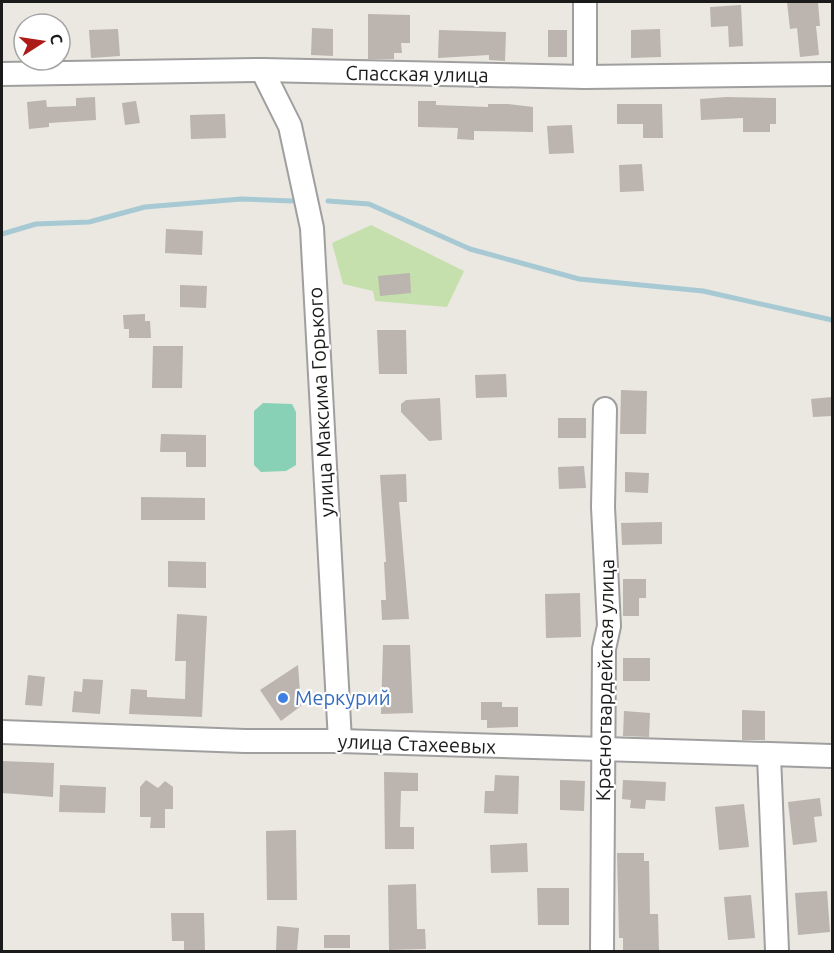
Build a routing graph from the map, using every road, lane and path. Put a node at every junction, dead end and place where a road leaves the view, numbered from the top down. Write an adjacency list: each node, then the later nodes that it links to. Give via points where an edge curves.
1 (585, 2): 5 (street)
2 (262, 70): 3 (street, Спасская улица); 5 (street, Спасская улица); 8 (street, улица Максима Горького, via 290,126 312,228)
3 (2, 74)
4 (832, 74): 5 (street, Спасская улица)
5 (585, 77)
6 (605, 409): 9 (street, Красногвардейская улица, via 603,507 609,626 604,649)
7 (2, 732): 8 (street, улица Стахеевых)
8 (340, 741): 9 (street, улица Стахеевых)
9 (603, 751): 10 (street, улица Стахеевых); 13 (street, Красногвардейская улица)
10 (769, 756): 11 (street, улица Стахеевых); 12 (street)
11 (832, 756)
12 (777, 950)
13 (602, 951)

